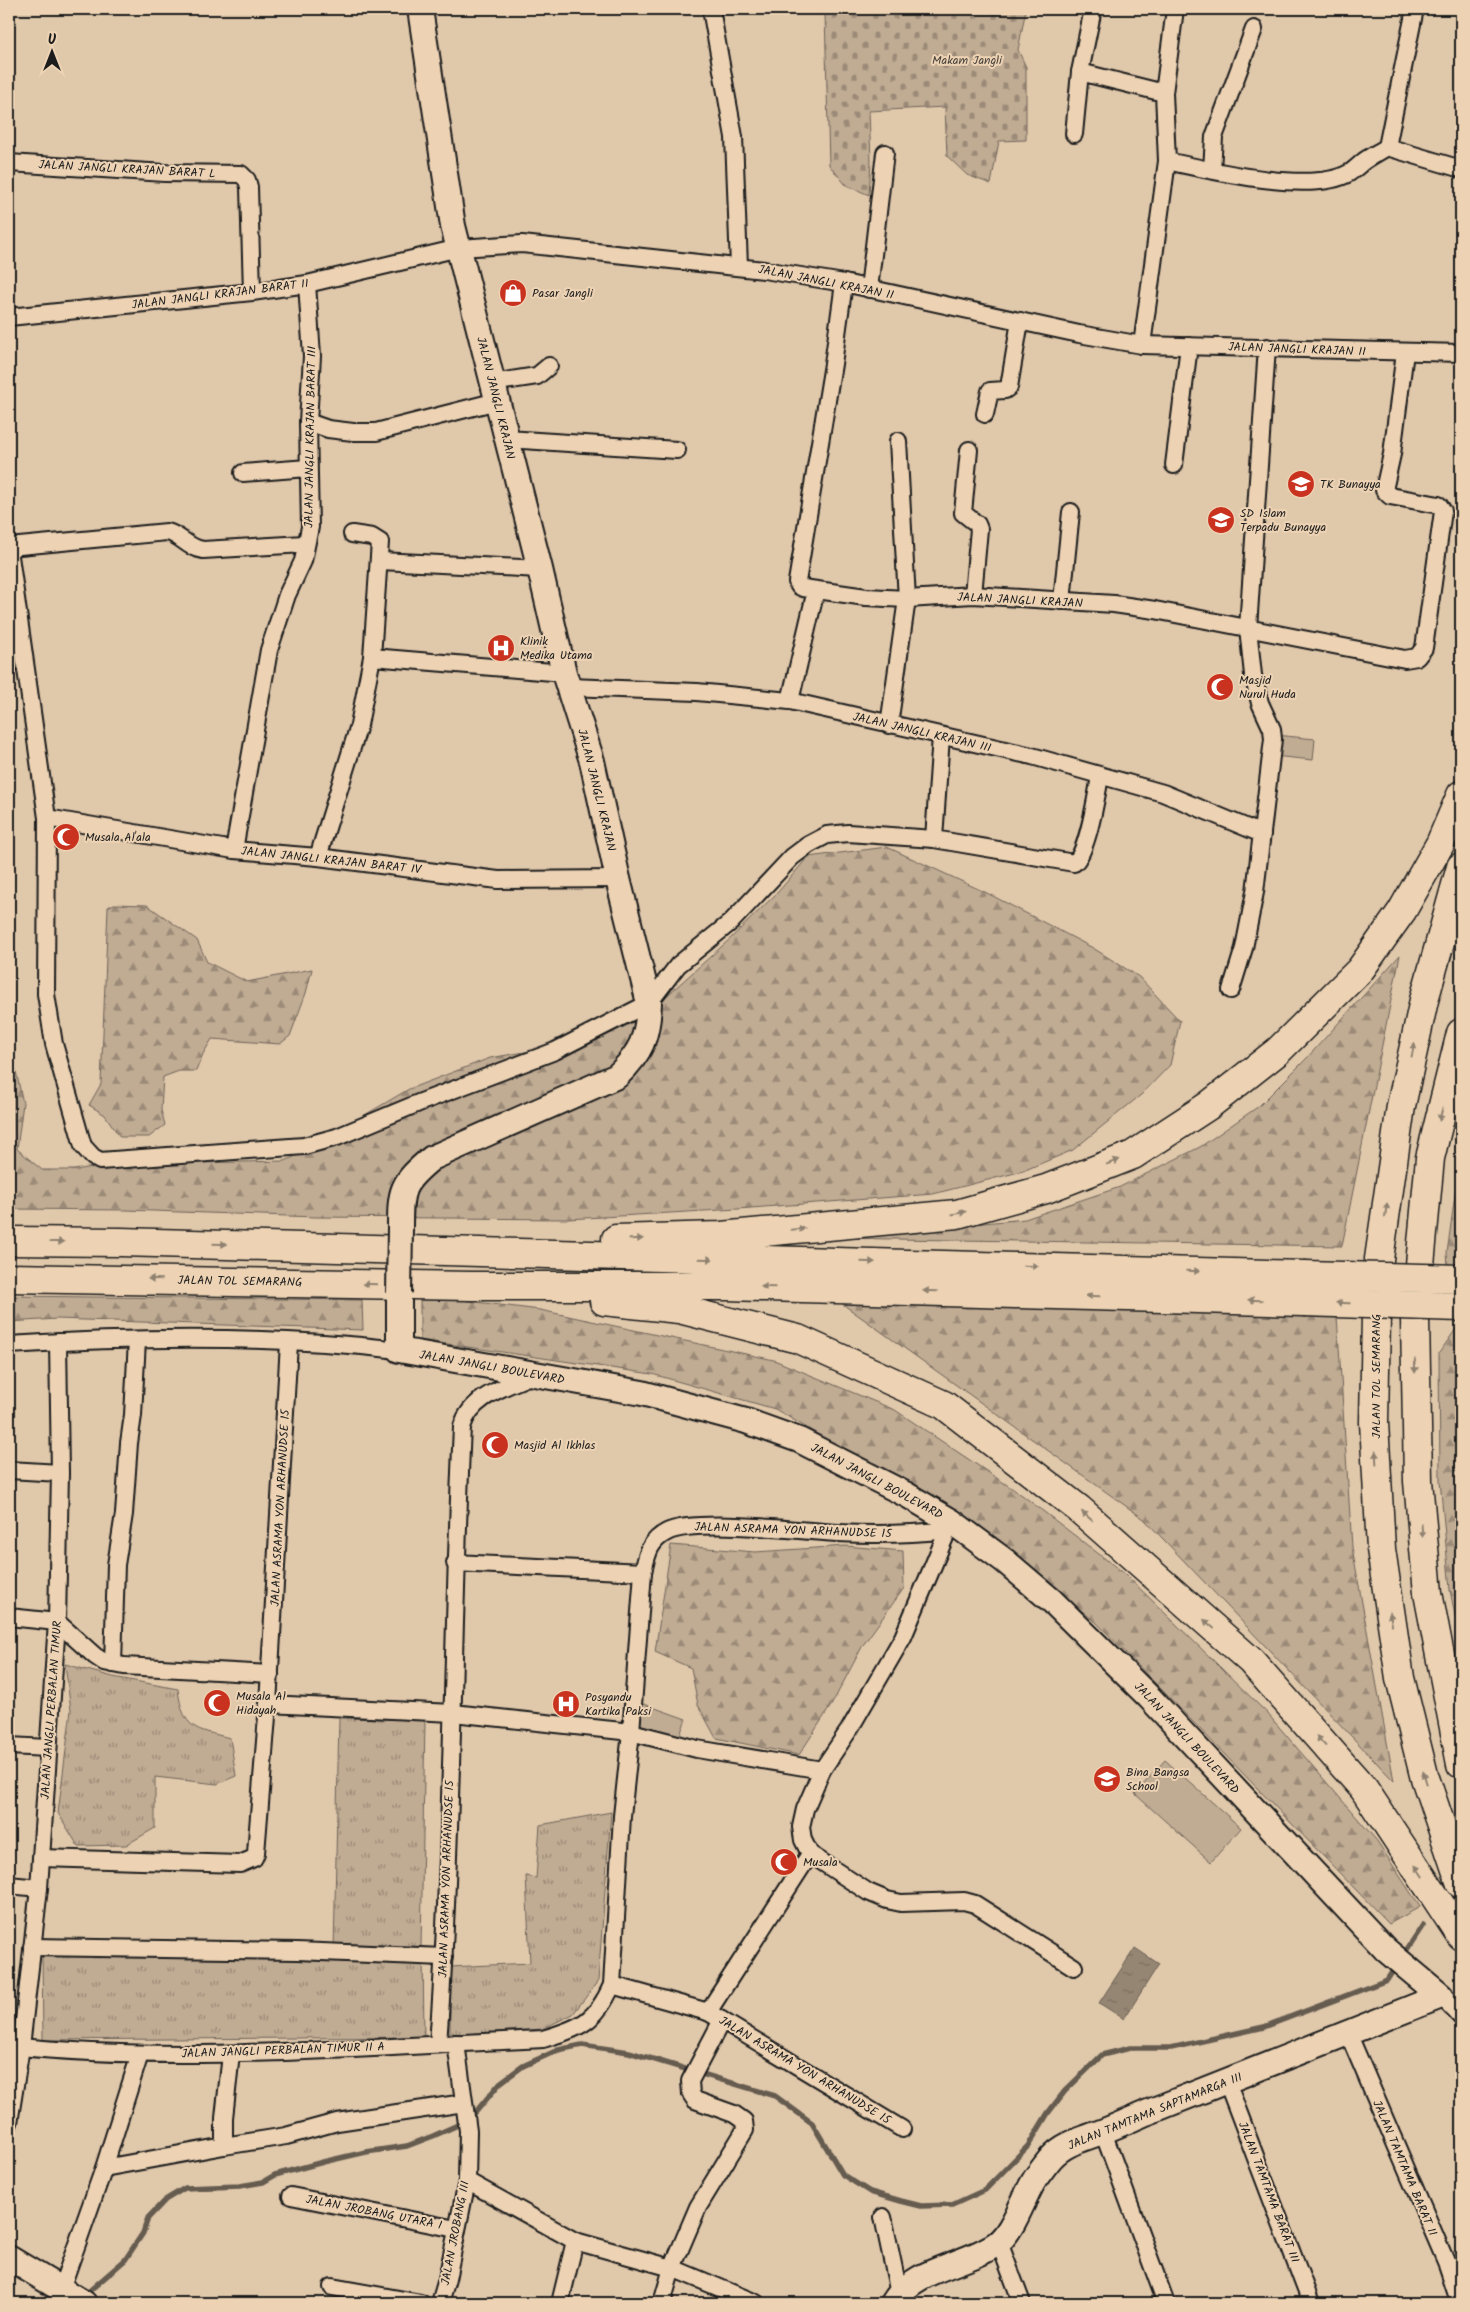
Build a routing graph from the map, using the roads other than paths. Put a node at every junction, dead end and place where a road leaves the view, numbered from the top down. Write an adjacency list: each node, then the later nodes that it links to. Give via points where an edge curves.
1 (420, 9): 16 (street, JALAN JANGLI KRAJAN)
2 (711, 9): 17 (street, via 734,137)
3 (1093, 9): 7 (street)
4 (1175, 9): 8 (street)
5 (1415, 9): 10 (street)
6 (1254, 29): 15 (street, via 1214,137)
7 (1080, 72): 8 (street); 9 (street)
8 (1164, 93): 12 (street)
9 (1074, 134)
10 (1387, 147): 14 (street); 15 (street, via 1348,173 1329,179 1291,182)
11 (884, 154): 20 (street)
12 (1167, 161): 15 (street); 24 (street)
13 (9, 164): 21 (street, JALAN JANGLI KRAJAN BARAT L, via 237,173 245,177 249,187)
14 (1461, 169)
15 (1212, 170)
16 (459, 248): 17 (street, JALAN JANGLI KRAJAN II, via 522,244); 19 (street, JALAN JANGLI KRAJAN BARAT II); 30 (street, JALAN JANGLI KRAJAN)
17 (739, 266): 18 (street, JALAN JANGLI KRAJAN II)
18 (844, 283): 20 (street, JALAN JANGLI KRAJAN II); 46 (street, JALAN JANGLI KRAJAN, via 834,364 797,575 799,586)
19 (307, 284): 21 (street, JALAN JANGLI KRAJAN BARAT II); 32 (street, JALAN JANGLI KRAJAN BARAT III, via 312,356)
20 (869, 289): 23 (street, JALAN JANGLI KRAJAN II)
21 (252, 292): 22 (street, JALAN JANGLI KRAJAN BARAT II)
22 (9, 317)
23 (1020, 320): 24 (street, JALAN JANGLI KRAJAN II, via 1078,334); 31 (street, via 1009,387 990,391)
24 (1142, 344): 25 (street, JALAN JANGLI KRAJAN II)
25 (1189, 346): 26 (street, JALAN JANGLI KRAJAN II); 37 (street)
26 (1267, 347): 27 (street, JALAN JANGLI KRAJAN II); 50 (street)
27 (1404, 352): 28 (street, JALAN JANGLI KRAJAN II); 50 (street, JALAN JANGLI KRAJAN, via 1392,454 1384,490 1390,496 1438,505 1442,511 1424,648 1417,656 1405,659)
28 (1461, 353)
29 (549, 366): 30 (street, via 537,376)
30 (494, 392): 32 (street, via 376,432 328,429); 33 (street, JALAN JANGLI KRAJAN)
31 (985, 414)
32 (308, 422): 38 (street, JALAN JANGLI KRAJAN BARAT III)
33 (506, 439): 35 (street); 45 (street, JALAN JANGLI KRAJAN)
34 (898, 441): 48 (street)
35 (676, 450)
36 (969, 450): 47 (street, via 963,512 979,529)
37 (1174, 465)
38 (308, 468): 39 (street); 42 (street, JALAN JANGLI KRAJAN BARAT III, via 310,527)
39 (243, 473)
40 (1071, 512): 49 (street)
41 (352, 534): 44 (street, via 377,538)
42 (305, 544): 43 (street, via 203,550 189,546 174,533 167,532); 61 (street, JALAN JANGLI KRAJAN BARAT III, via 303,561 287,595 269,650)
43 (9, 548): 58 (street)
44 (380, 561): 45 (street); 51 (street)
45 (540, 569): 52 (street, JALAN JANGLI KRAJAN)
46 (816, 590): 48 (street, JALAN JANGLI KRAJAN); 53 (street)
47 (973, 595): 48 (street, JALAN JANGLI KRAJAN); 49 (street, JALAN JANGLI KRAJAN)
48 (907, 599): 54 (street)
49 (1062, 601): 50 (street, JALAN JANGLI KRAJAN, via 1114,604)
50 (1248, 628): 59 (street, via 1253,675 1273,738)
51 (372, 656): 52 (street, JALAN JANGLI KRAJAN III); 62 (street, via 359,725)
52 (567, 680): 53 (street, JALAN JANGLI KRAJAN III); 64 (street, JALAN JANGLI KRAJAN, via 592,761)
53 (790, 701): 54 (street, JALAN JANGLI KRAJAN III)
54 (889, 725): 55 (street, JALAN JANGLI KRAJAN III)
55 (941, 736): 56 (street, JALAN JANGLI KRAJAN III, via 1032,756); 60 (street)
56 (1100, 776): 59 (street, JALAN JANGLI KRAJAN III, via 1163,793); 60 (street, via 1087,836 1074,864)
57 (1461, 795): 69 (highway, one-way to 57, via 721,1236 957,1214 1046,1189 1133,1155 1208,1106 1278,1051 1360,970 1407,903 1440,844)
58 (47, 818): 61 (street, JALAN JANGLI KRAJAN BARAT IV); 66 (street, via 46,994 54,1044 83,1146 100,1161 304,1146 337,1137 555,1051)
59 (1262, 834): 65 (street, via 1250,922)
60 (934, 840): 66 (street, via 827,834 792,857 731,922 678,965)
61 (234, 850): 62 (street, JALAN JANGLI KRAJAN BARAT IV)
62 (318, 857): 64 (street, JALAN JANGLI KRAJAN BARAT IV, via 498,880)
63 (1461, 867): 98 (highway, JALAN TOL SEMARANG, one-way to 63, via 1424,1774 1400,1678 1381,1549 1374,1422 1379,1259 1400,1106 1424,1000)
64 (618, 879): 66 (street, JALAN JANGLI KRAJAN)
65 (1231, 990)
66 (649, 1003): 78 (street, JALAN JANGLI KRAJAN, bridge, via 641,1045 634,1060 617,1076 432,1158 412,1174 403,1187 400,1206)
67 (1461, 1033): 94 (highway, one-way to 94, via 1430,1158 1414,1318 1418,1481 1428,1593)
68 (9, 1241): 69 (highway, one-way to 69)
69 (360, 1248): 71 (highway, one-way to 71, bridge)
70 (9, 1278): 72 (highway, JALAN TOL SEMARANG, one-way to 70)
71 (1461, 1279)
72 (471, 1286): 73 (highway, one-way to 72, bridge, via 727,1286); 101 (highway, one-way to 72, via 1364,1789 1251,1661 1079,1509 944,1405 798,1339 679,1309)
73 (1461, 1307)
74 (137, 1340): 75 (street); 76 (street); 87 (street, via 134,1414 116,1565)
75 (58, 1342): 77 (street); 81 (street, JALAN JANGLI PERBALAN TIMUR)
76 (289, 1343): 78 (street); 88 (street, JALAN ASRAMA YON ARHANUDSE 15)
77 (9, 1345)
78 (399, 1350): 79 (street, JALAN JANGLI BOULEVARD)
79 (534, 1374): 82 (street, JALAN JANGLI BOULEVARD, via 642,1393 746,1421 799,1440 907,1495); 83 (street, JALAN ASRAMA YON ARHANUDSE 15, via 479,1400 465,1417)
80 (9, 1470): 81 (street)
81 (60, 1473): 86 (street, JALAN JANGLI PERBALAN TIMUR)
82 (950, 1525): 84 (street, JALAN ASRAMA YON ARHANUDSE 15, via 914,1534 685,1527 668,1531 656,1539 648,1550); 95 (street, via 903,1637); 106 (street, JALAN JANGLI BOULEVARD, via 1005,1561 1052,1601 1149,1697 1386,1950)
83 (455, 1563): 84 (street); 90 (street, JALAN ASRAMA YON ARHANUDSE 15)
84 (643, 1572): 91 (street, JALAN ASRAMA YON ARHANUDSE 15)
85 (9, 1617): 86 (street)
86 (57, 1622): 87 (street, via 95,1656); 93 (street, JALAN JANGLI PERBALAN TIMUR)
87 (113, 1664): 88 (street)
88 (270, 1674): 89 (street, JALAN ASRAMA YON ARHANUDSE 15)
89 (268, 1704): 90 (street); 97 (street, JALAN ASRAMA YON ARHANUDSE 15, via 258,1846 254,1858 240,1864)
90 (453, 1713): 91 (street); 103 (street, JALAN ASRAMA YON ARHANUDSE 15)
91 (631, 1732): 95 (street, via 697,1749); 105 (street, JALAN ASRAMA YON ARHANUDSE 15, via 622,1816)
92 (9, 1746): 93 (street)
93 (48, 1748): 97 (street, JALAN JANGLI PERBALAN TIMUR)
94 (1461, 1764)
95 (822, 1770): 96 (street, via 801,1827)
96 (810, 1854): 104 (street, via 868,1892 887,1900 975,1904); 107 (street, JALAN ASRAMA YON ARHANUDSE 15)
97 (41, 1858): 100 (street, JALAN JANGLI PERBALAN TIMUR)
98 (1461, 1884)
99 (9, 1885): 100 (street)
100 (39, 1888): 102 (street, JALAN JANGLI PERBALAN TIMUR)
101 (1461, 1936)
102 (32, 1947): 103 (street); 113 (street, JALAN JANGLI PERBALAN TIMUR)
103 (444, 1956): 112 (street, JALAN ASRAMA YON ARHANUDSE 15)
104 (1074, 1966)
105 (612, 1985): 107 (street, JALAN ASRAMA YON ARHANUDSE 15); 111 (street, JALAN ASRAMA YON ARHANUDSE 15, via 599,2010 571,2030 543,2038)
106 (1441, 1996): 108 (street); 110 (street, JALAN TAMTAMA SAPTAMARGA III)
107 (708, 2012): 109 (street, JALAN ASRAMA YON ARHANUDSE 15)
108 (1461, 2017)
109 (722, 2020): 119 (street, JALAN ASRAMA YON ARHANUDSE 15); 130 (street, via 690,2081 692,2094 695,2100 734,2114 744,2122 745,2130 698,2207)
110 (1348, 2033): 116 (street, JALAN TAMTAMA SAPTAMARGA III); 142 (street, JALAN TAMTAMA BARAT II, via 1447,2264)
111 (456, 2043): 112 (street, JALAN JANGLI PERBALAN TIMUR II A); 117 (street, JALAN JROBANG III)
112 (438, 2044): 115 (street, JALAN JANGLI PERBALAN TIMUR II A)
113 (15, 2046): 114 (street, JALAN JANGLI PERBALAN TIMUR II A); 118 (street, JALAN JANGLI PERBALAN TIMUR)
114 (140, 2054): 115 (street, JALAN JANGLI PERBALAN TIMUR II A); 122 (street)
115 (231, 2054): 121 (street)
116 (1227, 2082): 120 (street, JALAN TAMTAMA SAPTAMARGA III); 141 (street, JALAN TAMTAMA BARAT III)
117 (465, 2117): 121 (street, via 337,2122 286,2136); 123 (street, JALAN JROBANG III)
118 (9, 2123)
119 (902, 2129)
120 (1103, 2132): 128 (street, JALAN TAMTAMA SAPTAMARGA III, via 1073,2142 1052,2157); 140 (street)
121 (224, 2146): 122 (street)
122 (104, 2168): 132 (street)
123 (467, 2181): 126 (street, JALAN JROBANG III); 127 (street)
124 (291, 2196): 126 (street, JALAN JROBANG UTARA I)
125 (883, 2217): 133 (street)
126 (456, 2229): 135 (street, JALAN JROBANG III)
127 (575, 2241): 130 (street); 136 (street)
128 (999, 2242): 133 (street, JALAN TAMTAMA SAPTAMARGA III, via 980,2254 905,2287); 139 (street)
129 (9, 2258): 132 (street)
130 (672, 2268): 137 (street); 138 (street)
131 (332, 2287): 134 (street)
132 (75, 2298)
133 (896, 2298)
134 (421, 2303)
135 (440, 2303)
136 (560, 2303)
137 (662, 2303)
138 (756, 2303)
139 (1022, 2303)
140 (1166, 2303)
141 (1311, 2303)
142 (1460, 2303)

